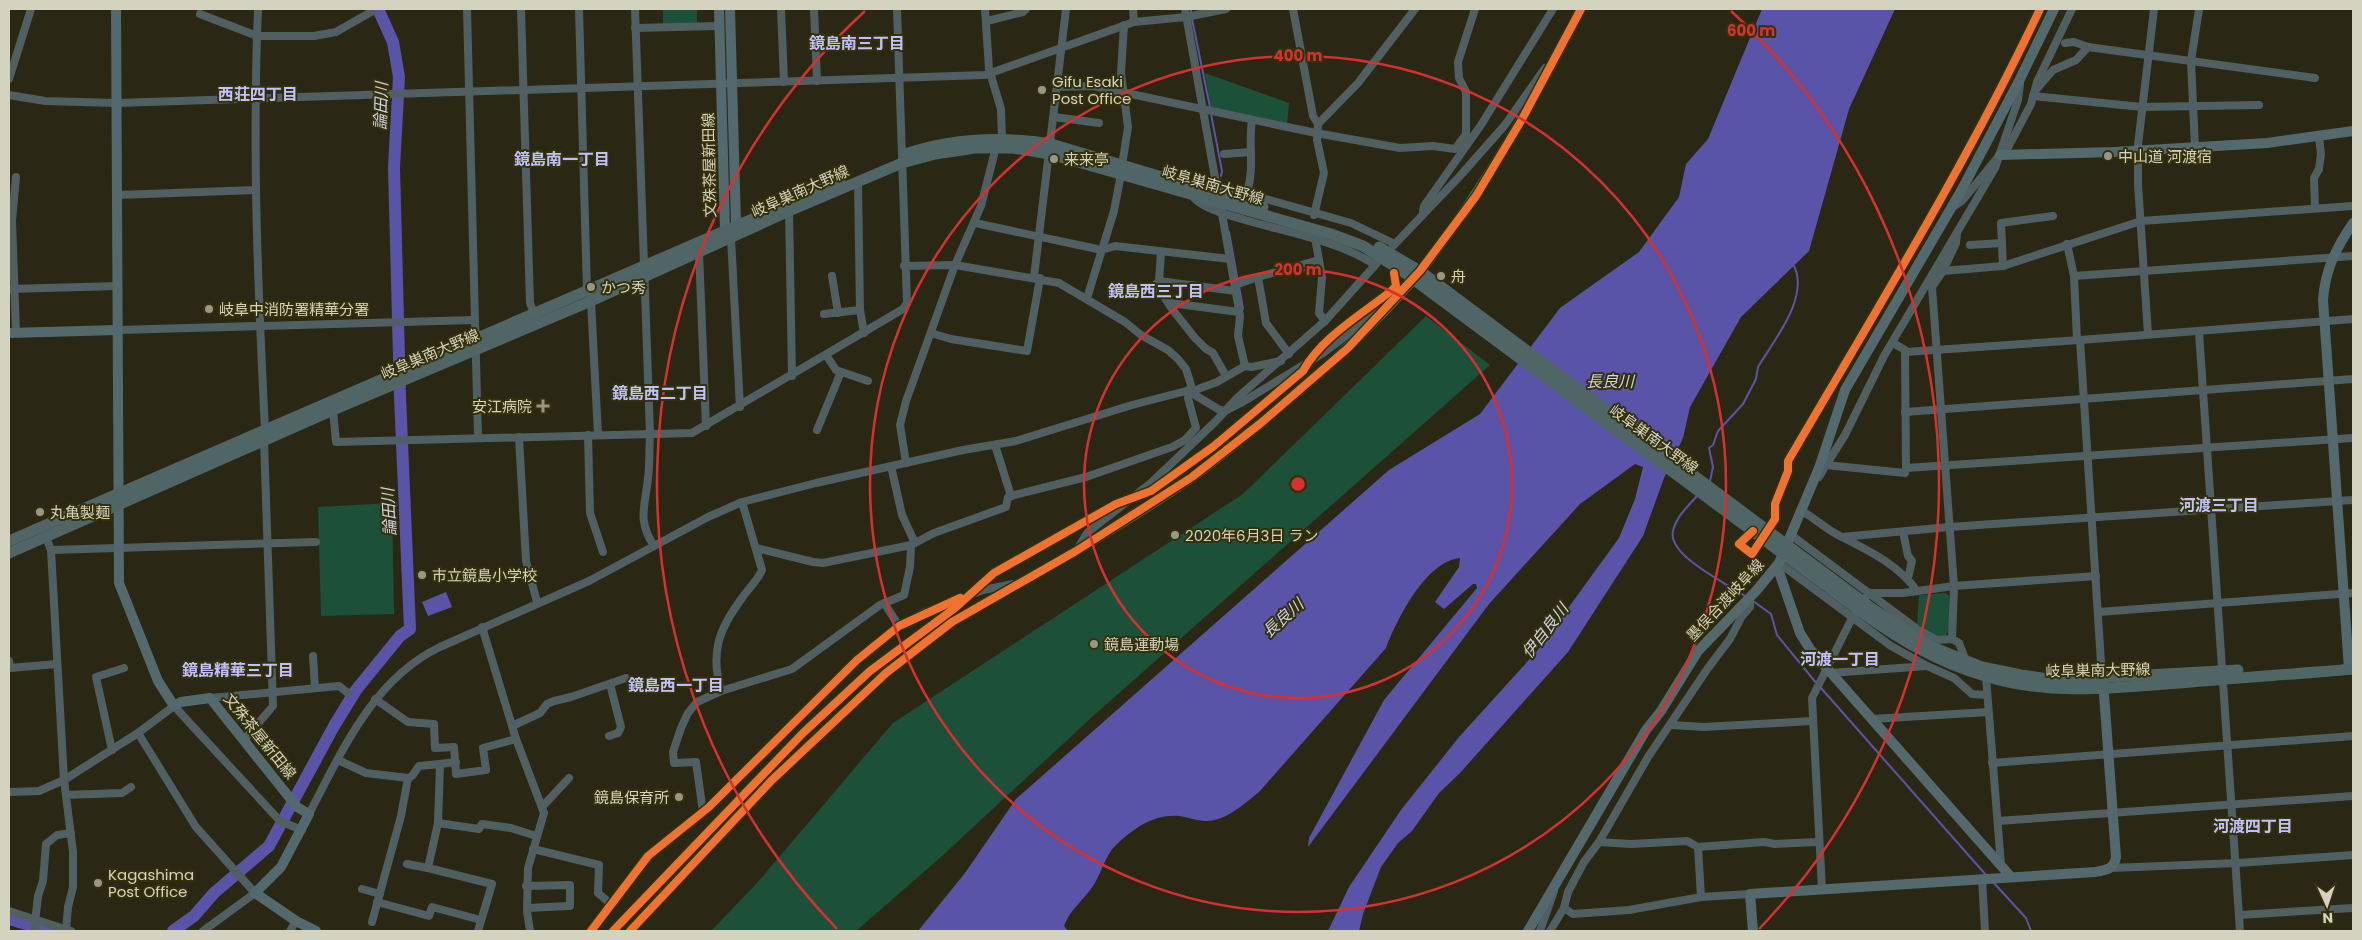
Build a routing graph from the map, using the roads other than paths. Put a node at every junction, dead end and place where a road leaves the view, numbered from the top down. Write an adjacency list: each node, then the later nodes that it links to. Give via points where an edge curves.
1 (30, 9): 45 (street)
2 (116, 9): 59 (street)
3 (258, 9): 35 (street)
4 (466, 9): 54 (street)
5 (521, 9): 53 (street)
6 (580, 9): 52 (street)
7 (635, 9): 34 (street)
8 (719, 9): 33 (street, 文殊茶屋新田線)
9 (730, 9): 49 (street, 文殊茶屋新田線)
10 (781, 9): 48 (street)
11 (814, 9): 47 (street)
12 (897, 9): 43 (street)
13 (985, 9): 30 (street)
14 (1026, 9): 30 (street)
15 (1066, 9): 39 (street)
16 (1133, 9): 31 (street)
17 (1226, 9): 29 (street)
18 (1293, 9): 67 (street, via 1312,116)
19 (1415, 9): 67 (street, via 1358,82)
20 (1475, 9): 69 (street, via 1458,62 1466,92 1466,134 1455,149 1433,146 1400,148)
21 (1553, 9): 92 (street, via 1481,125 1424,206)
22 (1581, 9): 37 (street)
23 (2054, 9): 46 (street, 墨俣合渡岐阜線)
24 (2072, 9): 56 (street)
25 (2154, 9): 40 (street)
26 (2200, 9): 41 (street)
27 (371, 12): 35 (street, via 336,32 314,36)
28 (200, 14): 35 (street)
29 (1189, 14): 31 (street); 63 (street)
30 (987, 21): 42 (street)
31 (1134, 22): 32 (street)
32 (1124, 25): 39 (street); 55 (street)
33 (719, 26): 34 (street); 49 (street, 文殊茶屋新田線)
34 (635, 28): 50 (street)
35 (257, 36): 58 (street)
36 (2066, 43): 38 (street)
37 (1563, 44): 92 (street, via 1504,124 1460,177); 122 (street, via 1476,196)
38 (2088, 46): 40 (street); 56 (street, via 2076,60 2053,70)
39 (1062, 48): 42 (street); 51 (street)
40 (2149, 56): 41 (street); 60 (street)
41 (2191, 61): 44 (street); 61 (street)
42 (990, 74): 43 (street); 71 (street, via 1001,109)
43 (900, 78): 47 (street); 78 (street)
44 (2315, 78)
45 (9, 79)
46 (2020, 79): 77 (street, via 2018,100); 89 (street, 墨俣合渡岐阜線)
47 (817, 81): 48 (street)
48 (784, 82): 49 (street)
49 (727, 83): 50 (street); 97 (street, 文殊茶屋新田線); 99 (street, 文殊茶屋新田線)
50 (637, 86): 52 (street); 116 (street)
51 (1057, 87): 55 (street, via 1093,86); 64 (street)
52 (581, 88): 53 (street); 127 (street)
53 (524, 90): 54 (street); 134 (street, via 530,304)
54 (469, 92): 58 (street); 137 (street)
55 (1122, 92): 63 (street); 79 (street, via 1128,126)
56 (2034, 94): 60 (street); 77 (street)
57 (9, 96): 59 (street)
58 (254, 99): 59 (street); 83 (street)
59 (117, 104): 85 (street)
60 (2142, 106): 61 (street); 74 (street)
61 (2193, 106): 62 (street); 72 (street)
62 (2259, 106)
63 (1208, 111): 65 (street); 86 (street)
64 (1054, 117): 66 (street); 73 (street)
65 (1252, 120): 69 (street); 75 (street)
66 (1099, 123)
67 (1318, 124): 69 (street)
68 (2353, 131): 70 (street)
69 (1316, 133): 91 (street, via 1324,173)
70 (2319, 137): 72 (street); 88 (street, via 2321,154 2314,178)
71 (999, 143): 73 (main road, 岐阜巣南大野線); 78 (main road, 岐阜巣南大野線, via 943,143); 95 (street)
72 (2195, 147): 74 (street)
73 (1050, 149): 80 (main road, 岐阜巣南大野線); 86 (main road, 岐阜巣南大野線); 100 (street)
74 (2138, 150): 77 (street); 94 (street)
75 (1251, 152): 76 (street); 84 (street, via 1252,178)
76 (1224, 154)
77 (2002, 155): 89 (street, via 1962,201); 98 (street)
78 (902, 159): 82 (main road, 岐阜巣南大野線); 97 (main road, 岐阜巣南大野線); 113 (street)
79 (1123, 159)
80 (1121, 174): 86 (main road, 岐阜巣南大野線, via 1191,195); 105 (street)
81 (16, 177): 126 (street)
82 (858, 182): 90 (main road, 岐阜巣南大野線); 131 (street)
83 (256, 190): 85 (street); 140 (street)
84 (1247, 192): 86 (street); 91 (street)
85 (118, 195): 125 (street)
86 (1223, 200): 101 (street); 110 (street); 122 (main road, 岐阜巣南大野線, via 1353,234)
87 (2353, 206): 88 (street)
88 (2315, 208): 94 (street)
89 (1949, 210): 191 (street, 墨俣合渡岐阜線, via 1845,390)
90 (789, 211): 99 (main road, 岐阜巣南大野線); 157 (street)
91 (1314, 213): 92 (street, via 1365,228 1394,245)
92 (1421, 216)
93 (2053, 216): 102 (street, via 2001,223)
94 (2141, 221): 103 (street); 117 (street)
95 (975, 223): 100 (street); 112 (street)
96 (2353, 223): 109 (street)
97 (736, 225): 99 (main road, 岐阜巣南大野線)
98 (1957, 231): 115 (street, via 1956,243); 148 (street)
99 (728, 234): 106 (main road, 岐阜巣南大野線); 116 (main road, 岐阜巣南大野線); 166 (street)
100 (1039, 237): 105 (street); 120 (street)
101 (1316, 239): 111 (street); 138 (street, via 1376,264)
102 (2002, 243): 104 (street); 114 (street)
103 (2067, 244): 114 (street); 119 (street)
104 (1970, 245)
105 (1102, 250): 107 (street, via 1115,246); 129 (street)
106 (699, 252): 116 (main road, 岐阜巣南大野線); 171 (street)
107 (1162, 252): 110 (street); 123 (street)
108 (2353, 256): 109 (street)
109 (2332, 258): 117 (street); 139 (street, via 2324,280)
110 (1230, 260): 124 (street)
111 (1319, 260): 121 (street); 138 (street, via 1322,278 1319,313)
112 (955, 265): 113 (street); 120 (street); 145 (street)
113 (904, 266): 142 (street, via 906,307)
114 (2003, 266): 115 (street)
115 (1944, 271): 150 (street, via 1932,287)
116 (642, 272): 127 (main road, 岐阜巣南大野線); 174 (street)
117 (2144, 272): 119 (street); 146 (street)
118 (832, 276): 133 (street)
119 (2074, 276): 147 (street)
120 (1037, 277): 129 (street, via 1059,283); 145 (street, via 1027,351)
121 (1258, 277): 124 (street); 152 (street, via 1266,323)
122 (1420, 279): 128 (street); 227 (main road, 岐阜巣南大野線)
123 (1159, 281): 124 (street); 130 (street, via 1156,284)
124 (1237, 285): 132 (street)
125 (118, 286): 126 (street); 141 (street)
126 (11, 289): 144 (street)
127 (589, 296): 134 (main road, 岐阜巣南大野線); 149 (main road, 岐阜巣南大野線); 173 (street)
128 (1397, 296): 169 (street, via 1380,305 1352,332 1323,353); 212 (street, via 1348,348 1225,452 1168,493)
129 (1087, 298): 164 (street, via 1178,359 1186,370)
130 (1170, 303): 132 (street); 158 (street, via 1195,338 1213,353)
131 (860, 310): 133 (street); 142 (street)
132 (1239, 312): 155 (street, via 1238,336)
133 (838, 313): 135 (street)
134 (534, 314): 149 (main road, 岐阜巣南大野線)
135 (824, 314)
136 (2353, 319): 139 (street)
137 (474, 320): 140 (street); 149 (street)
138 (1325, 321): 152 (street)
139 (2324, 322): 143 (street); 162 (street)
140 (260, 326): 141 (street); 175 (street)
141 (118, 330): 144 (street); 189 (street)
142 (864, 332): 153 (street)
143 (2199, 332): 146 (street); 163 (street)
144 (13, 333)
145 (931, 333): 184 (street, via 900,425)
146 (2148, 334): 147 (street)
147 (2078, 340): 150 (street); 165 (street)
148 (1893, 343): 151 (street); 185 (street)
149 (475, 346): 160 (main road, 岐阜巣南大野線); 178 (street)
150 (1936, 350): 151 (street); 167 (street)
151 (1905, 352): 170 (street)
152 (1289, 354): 154 (street)
153 (826, 355): 156 (street, via 836,370); 157 (street)
154 (1281, 361): 155 (street); 169 (street)
155 (1245, 366): 158 (street)
156 (842, 372): 161 (street); 172 (street)
157 (792, 376): 166 (street)
158 (1226, 376): 164 (street)
159 (2353, 379): 162 (street)
160 (392, 381): 168 (main road, 岐阜巣南大野線); 175 (main road, 岐阜巣南大野線)
161 (868, 381)
162 (2329, 381): 163 (street); 180 (street)
163 (2203, 390): 165 (street); 182 (street)
164 (1190, 392): 169 (street); 181 (street, via 1132,405 1032,437); 190 (street, via 1188,398 1196,428 1185,440 1086,477)
165 (2084, 399): 167 (street); 183 (street)
166 (740, 407): 171 (street)
167 (1940, 409): 170 (street); 186 (street)
168 (333, 410): 175 (main road, 岐阜巣南大野線); 178 (street, via 336,442)
169 (1225, 411): 212 (street, via 1151,483 1088,532)
170 (1905, 412): 188 (street)
171 (706, 426): 174 (street, via 692,433)
172 (817, 430)
173 (598, 434): 174 (street); 176 (street)
174 (650, 434): 208 (street, via 649,476 643,516 645,532)
175 (264, 435): 189 (main road, 岐阜巣南大野線); 195 (main road, 岐阜巣南大野線); 206 (street)
176 (588, 435): 177 (street); 213 (street, via 590,513)
177 (519, 436): 178 (street); 224 (street, via 526,561)
178 (478, 438)
179 (2353, 438): 180 (street)
180 (2333, 439): 182 (street); 193 (street)
181 (995, 445): 184 (street); 190 (street)
182 (2207, 448): 183 (street); 197 (street)
183 (2088, 456): 186 (street); 198 (street)
184 (906, 463): 187 (street)
185 (1826, 465): 188 (street, via 1905,473); 191 (street)
186 (1944, 465): 188 (street); 199 (street)
187 (891, 466): 194 (street); 207 (street, via 902,515)
188 (1906, 468)
189 (118, 493): 195 (street); 204 (main road, 岐阜巣南大野線)
190 (1011, 496): 207 (street, via 1006,506)
191 (1807, 496): 196 (street, 墨俣合渡岐阜線)
192 (2353, 500): 193 (street)
193 (2338, 501): 197 (street); 221 (street)
194 (742, 502): 208 (street, via 708,516); 210 (street)
195 (117, 505): 203 (main road, 岐阜巣南大野線); 209 (street)
196 (1802, 511): 201 (street, 墨俣合渡岐阜線); 202 (street)
197 (2211, 511): 198 (street); 225 (street)
198 (2092, 518): 199 (street); 216 (street)
199 (1949, 527): 200 (street); 219 (street)
200 (1902, 532): 202 (street); 217 (street, via 1912,561)
201 (1791, 535): 215 (street, 墨俣合渡岐阜線); 222 (street)
202 (1842, 536): 217 (street)
203 (46, 537): 211 (street); 214 (main road, 岐阜巣南大野線)
204 (9, 542)
205 (316, 542): 206 (street)
206 (267, 543): 209 (street); 249 (street)
207 (913, 544): 210 (street, via 823,562); 226 (street, via 904,595)
208 (654, 546): 224 (street, via 589,581)
209 (118, 548): 211 (street); 254 (street, via 119,583 124,598 158,681)
210 (756, 548): 248 (street, via 761,572 740,600 717,642 715,659)
211 (51, 550): 237 (street)
212 (1076, 551): 218 (street)
213 (603, 552)
214 (9, 553)
215 (1778, 565): 223 (street, 墨俣合渡岐阜線); 229 (street); 241 (street, via 1800,633)
216 (2096, 576): 219 (street); 228 (street)
217 (1908, 578): 220 (street)
218 (1019, 583): 230 (street, via 983,590); 326 (street, via 952,622 886,673 772,780)
219 (1954, 586): 220 (street); 232 (street)
220 (1917, 591): 222 (street)
221 (2349, 593): 225 (street); 239 (street)
222 (1869, 594): 229 (street); 232 (street, via 1937,640)
223 (1750, 597): 258 (street, via 1750,607 1730,640); 301 (street, 墨俣合渡岐阜線, via 1698,651 1646,730)
224 (537, 602): 231 (street)
225 (2218, 602): 228 (street); 242 (street)
226 (884, 603): 230 (street); 248 (street, via 792,669)
227 (1867, 610): 233 (main road, 岐阜巣南大野線); 243 (main road, 岐阜巣南大野線, via 1928,655)
228 (2099, 612): 245 (street)
229 (1852, 618): 238 (street); 241 (street)
230 (899, 626): 281 (street, via 857,660)
231 (482, 627): 253 (street, via 423,655 388,684); 259 (street)
232 (1955, 641): 233 (street); 236 (street)
233 (1949, 654): 236 (main road, 岐阜巣南大野線)
234 (313, 656): 247 (street)
235 (9, 660): 237 (street, via 10,668)
236 (1966, 661): 245 (main road, 岐阜巣南大野線, via 2013,674)
237 (57, 664): 274 (street)
238 (1927, 666): 241 (street); 251 (street, via 1954,678 1972,694)
239 (2351, 666): 242 (main road, 岐阜巣南大野線)
240 (124, 668): 266 (street, via 96,678)
241 (1826, 673): 256 (street); 257 (street, via 1812,698)
242 (2223, 675): 245 (main road, 岐阜巣南大野線); 265 (street)
243 (1986, 677): 245 (main road, 岐阜巣南大野線, via 2055,689); 251 (street)
244 (626, 678): 246 (street)
245 (2103, 683): 267 (street)
246 (610, 684): 259 (street, via 554,700 540,713); 261 (street, via 621,727 618,733)
247 (315, 688): 249 (street); 250 (street, via 339,686)
248 (721, 691): 281 (street, via 703,698 688,713 673,752 674,763 696,762)
249 (273, 692): 252 (street); 264 (street, via 273,706)
250 (348, 693)
251 (1986, 695): 255 (street)
252 (210, 698): 254 (street, 文殊茶屋新田線); 264 (street, 文殊茶屋新田線)
253 (375, 700): 268 (street); 269 (street, via 408,722 434,724 435,748 454,747)
254 (174, 706): 260 (street); 286 (street, via 284,822)
255 (1988, 712): 256 (street); 270 (street)
256 (1872, 719): 296 (street)
257 (1812, 721): 258 (street, via 1704,728); 290 (street)
258 (1672, 725): 289 (street, via 1648,757)
259 (512, 726): 263 (street)
260 (138, 733): 266 (street); 305 (street, via 196,827)
261 (609, 736)
262 (2353, 736): 265 (street)
263 (516, 739): 269 (street, via 483,748 486,770 456,774); 280 (street)
264 (244, 740): 283 (street, 文殊茶屋新田線, via 295,804)
265 (2228, 745): 267 (street); 279 (street)
266 (112, 750): 274 (street)
267 (2109, 754): 270 (street); 282 (street)
268 (338, 760): 272 (street, via 366,772); 283 (street)
269 (456, 762): 271 (street)
270 (1992, 763): 284 (street)
271 (440, 764): 272 (street, via 419,766); 285 (street)
272 (408, 778): 308 (street)
273 (569, 778): 280 (street)
274 (64, 780): 276 (street, via 39,791); 277 (street)
275 (131, 787): 277 (street, via 122,793)
276 (9, 792)
277 (66, 795): 287 (street)
278 (2353, 796): 279 (street)
279 (2233, 804): 282 (street); 294 (street)
280 (542, 807): 288 (street, via 544,813)
281 (703, 812): 309 (street, via 648,856)
282 (2114, 813): 284 (street); 298 (street, via 2116,857)
283 (310, 814): 286 (street)
284 (1998, 821): 296 (street)
285 (438, 823): 288 (street, via 479,829 482,824); 297 (street)
286 (302, 830): 305 (street, via 281,867)
287 (71, 833): 318 (street, via 57,835 46,844); 319 (street, via 74,887 68,907)
288 (536, 836): 292 (street)
289 (1599, 842): 291 (street, via 1687,841); 311 (street, via 1572,884)
290 (1819, 842): 291 (street); 303 (street)
291 (1698, 847): 307 (street)
292 (533, 849): 302 (street); 309 (street, via 599,865 598,893)
293 (2353, 855): 294 (street)
294 (2236, 863): 298 (street); 314 (street)
295 (407, 864): 297 (street)
296 (2001, 865): 299 (street)
297 (428, 868): 315 (street, via 492,884)
298 (2111, 868): 299 (street, via 2095,872)
299 (2007, 877): 300 (street)
300 (1983, 879): 303 (street); 331 (street)
301 (1557, 880): 327 (street, 墨俣合渡岐阜線); 328 (street)
302 (526, 886): 310 (street); 310 (street, via 570,885 570,906)
303 (1822, 888): 306 (street)
304 (362, 889): 308 (street)
305 (255, 893): 316 (street); 320 (street)
306 (1750, 894): 307 (street); 330 (street)
307 (1701, 897): 311 (street, via 1629,910 1573,914)
308 (378, 898): 315 (street, via 430,916 432,907); 317 (street)
309 (612, 904): 325 (street)
310 (527, 908): 324 (street)
311 (1564, 908): 329 (street)
312 (2353, 908): 314 (street)
313 (9, 911): 318 (street)
314 (2239, 915): 332 (street)
315 (481, 920): 323 (street)
316 (296, 921): 321 (street); 322 (street)
317 (372, 922)
318 (35, 925): 319 (street)
319 (69, 930)
320 (207, 930)
321 (290, 931)
322 (316, 931)
323 (478, 931)
324 (530, 931)
325 (591, 931)
326 (630, 931)
327 (1528, 931)
328 (1540, 931)
329 (1550, 931)
330 (1753, 931)
331 (1985, 931)
332 (2240, 931)

